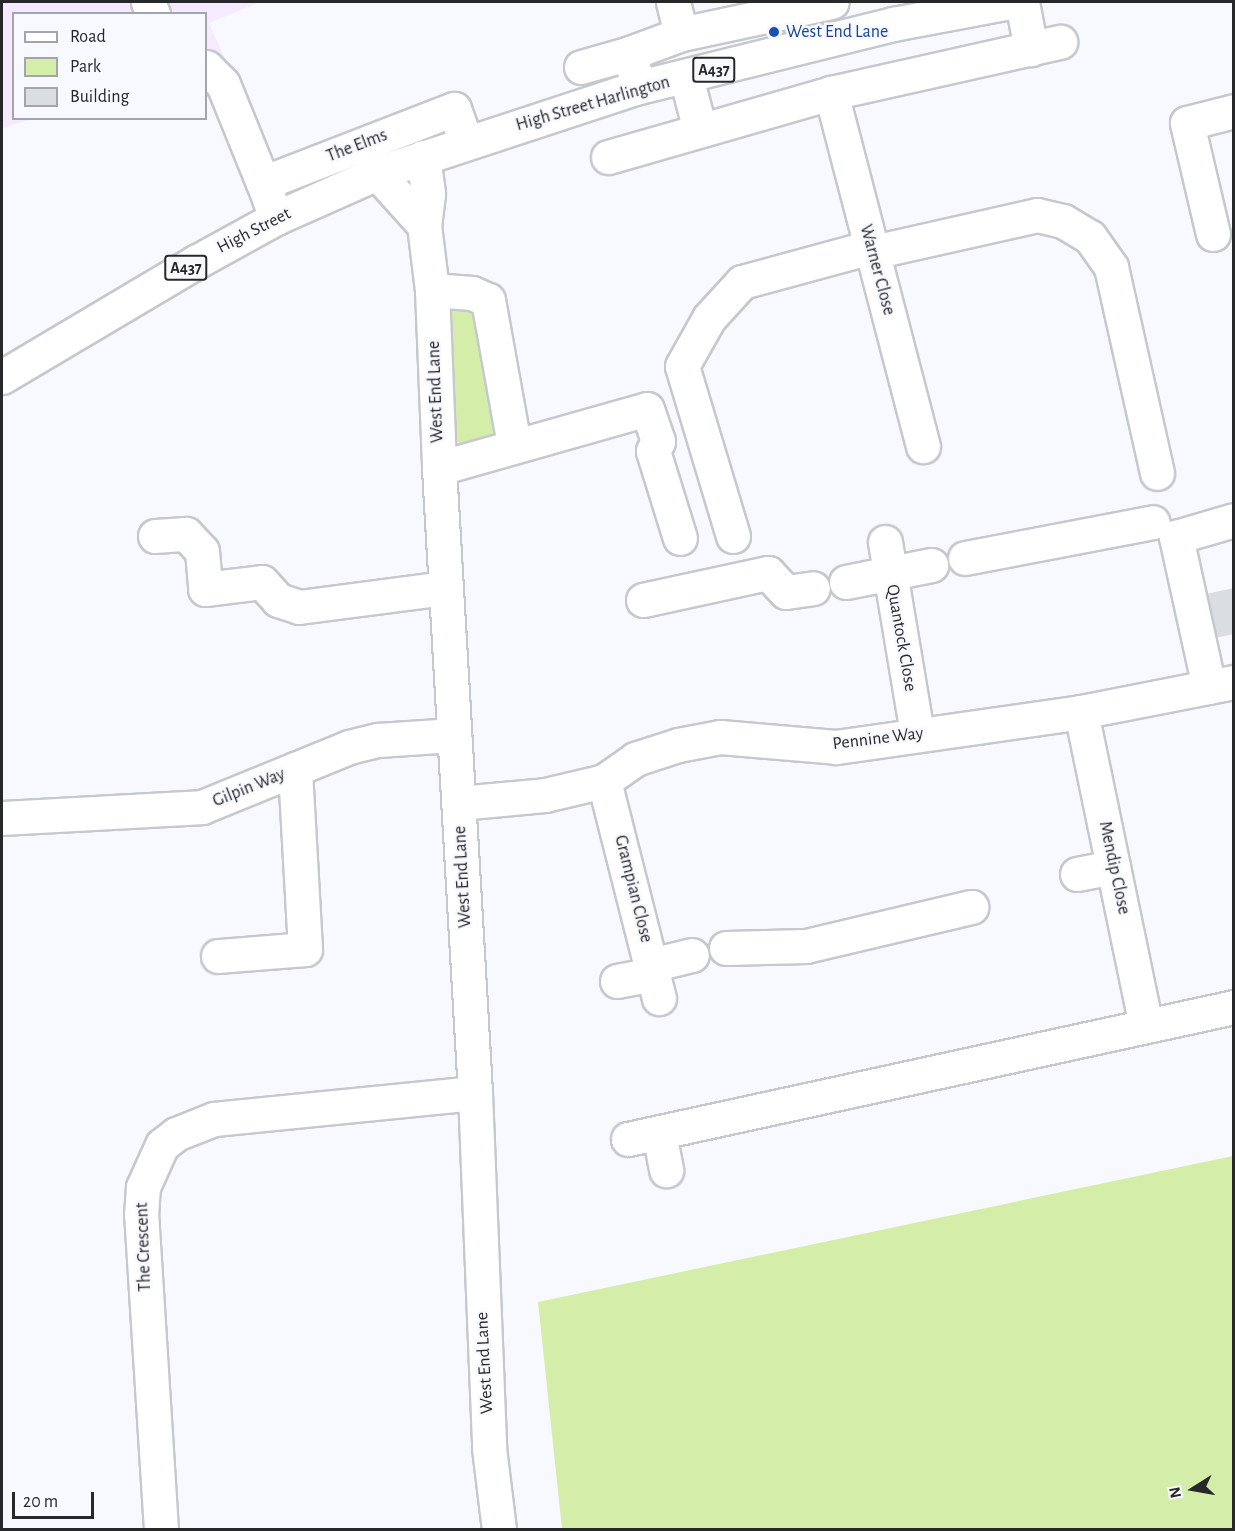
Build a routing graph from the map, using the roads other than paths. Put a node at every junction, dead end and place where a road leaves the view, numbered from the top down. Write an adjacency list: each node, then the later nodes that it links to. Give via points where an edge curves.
1 (673, 2): 6 (street)
2 (832, 2): 6 (street)
3 (1010, 2): 5 (street, High Street Harlington / A437)
4 (1022, 2): 12 (street, via 1046,46)
5 (954, 6): 10 (street, High Street Harlington / A437)
6 (681, 34): 7 (street)
7 (630, 53): 8 (street); 11 (street)
8 (581, 67)
9 (207, 68): 19 (street, via 224,84)
10 (686, 77): 11 (street, High Street Harlington / A437); 14 (street)
11 (639, 87): 15 (street, High Street Harlington / A437)
12 (831, 93): 14 (street); 23 (street, Warner Close)
13 (1233, 111): 22 (street, via 1187,123)
14 (700, 130): 17 (street)
15 (466, 142): 16 (street, High Street Harlington / A437); 19 (street, The Elms, via 454,109)
16 (423, 157): 18 (street, High Street / A437); 21 (street, West End Lane, via 428,195)
17 (608, 157)
18 (377, 173): 20 (street, High Street / A437); 21 (street)
19 (263, 183): 20 (street)
20 (276, 218): 25 (street, High Street / A437)
21 (424, 225): 24 (street, West End Lane)
22 (1213, 234)
23 (872, 250): 27 (street, Warner Close); 29 (street, via 1037,215 1063,222 1090,237 1111,267); 33 (street, via 742,282 709,318 682,366)
24 (432, 290): 26 (street, via 472,293 488,300); 28 (street, West End Lane)
25 (2, 377)
26 (514, 445): 28 (street); 34 (street, via 647,409 658,441 653,451)
27 (923, 446)
28 (439, 468): 39 (street, West End Lane)
29 (1157, 473)
30 (1233, 520): 42 (street, via 1176,537)
31 (1153, 522): 36 (street)
32 (154, 536): 39 (street, via 186,534 202,551 205,589 262,582 278,600 300,608)
33 (733, 536)
34 (680, 538)
35 (887, 558): 37 (street); 38 (street); 44 (street, Quantock Close)
36 (965, 558)
37 (931, 566)
38 (846, 582)
39 (446, 588): 45 (street, West End Lane)
40 (813, 588): 41 (street, via 786,592 768,573)
41 (643, 600)
42 (1221, 684): 43 (street, Pennine Way)
43 (1081, 712): 44 (street, Pennine Way); 50 (street, Mendip Close)
44 (917, 734): 47 (street, Pennine Way, via 836,747 720,737 636,759)
45 (454, 735): 46 (street, Gilpin Way, via 378,740); 48 (street, West End Lane)
46 (295, 769): 49 (street, Gilpin Way, via 202,807); 55 (street, via 305,949)
47 (604, 781): 48 (street, Pennine Way, via 545,795); 56 (street, Grampian Close)
48 (459, 803): 60 (street, West End Lane)
49 (2, 819)
50 (1113, 867): 51 (street); 59 (street, Mendip Close)
51 (1077, 874)
52 (971, 907): 53 (street, via 806,946)
53 (726, 948)
54 (692, 955): 56 (street)
55 (218, 956)
56 (654, 979): 57 (street)
57 (617, 981)
58 (1233, 1007): 59 (street)
59 (1146, 1025): 61 (street, via 643,1136)
60 (475, 1093): 62 (street, The Crescent, via 214,1119 176,1134 162,1145 143,1187 141,1215); 63 (street, West End Lane, via 489,1448)
61 (666, 1170)
62 (161, 1530)
63 (499, 1530)

